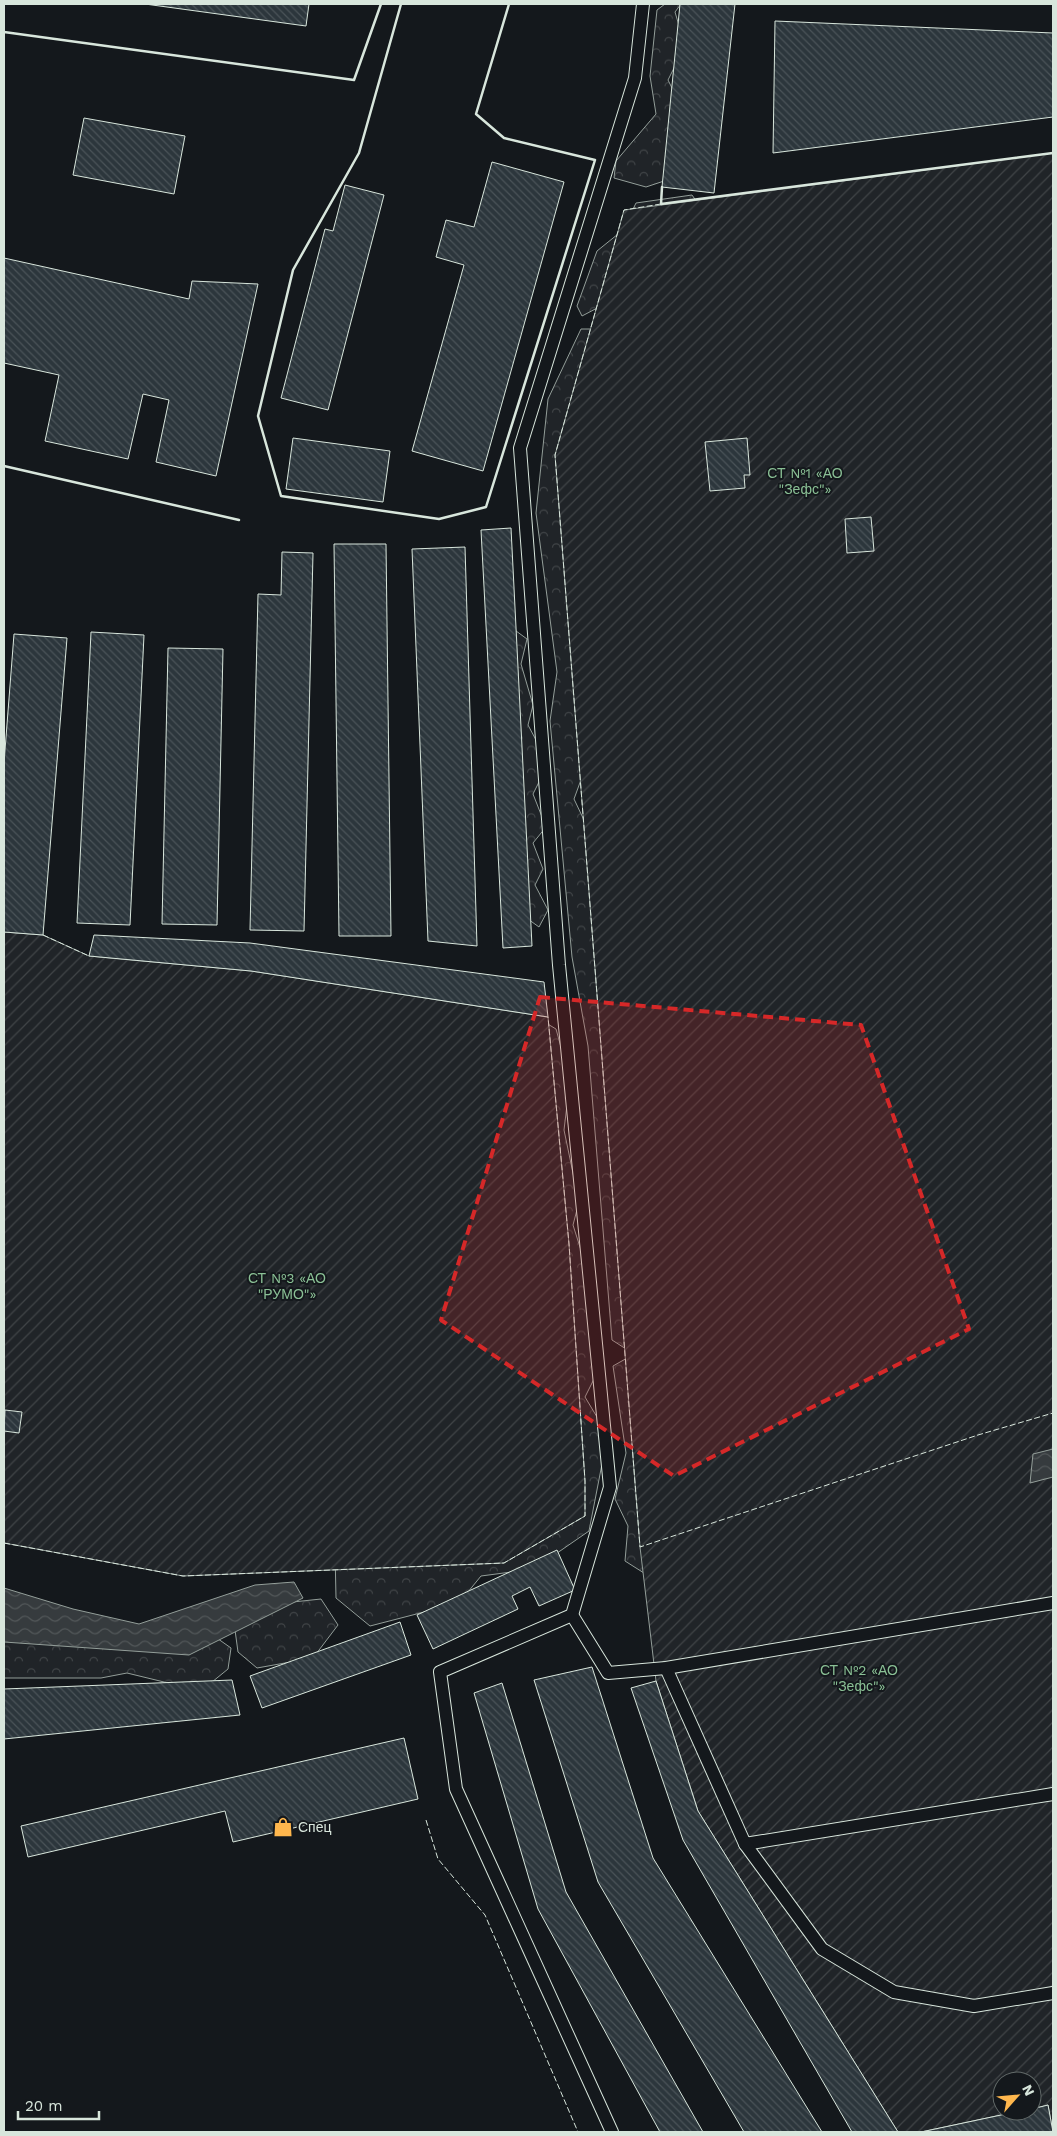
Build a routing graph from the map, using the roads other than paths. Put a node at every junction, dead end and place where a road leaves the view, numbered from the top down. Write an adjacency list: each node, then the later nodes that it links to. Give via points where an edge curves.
1 (643, 4): 3 (lane, via 635,78 520,448 559,965 610,1487)
2 (1053, 1603): 4 (lane)
3 (572, 1615): 4 (lane, via 608,1673); 8 (lane, via 440,1672 456,1788)
4 (666, 1668): 6 (lane)
5 (1053, 1794): 6 (lane)
6 (746, 1844): 7 (lane, via 822,1949 894,1992 974,2006)
7 (1053, 1993)
8 (612, 2132)

